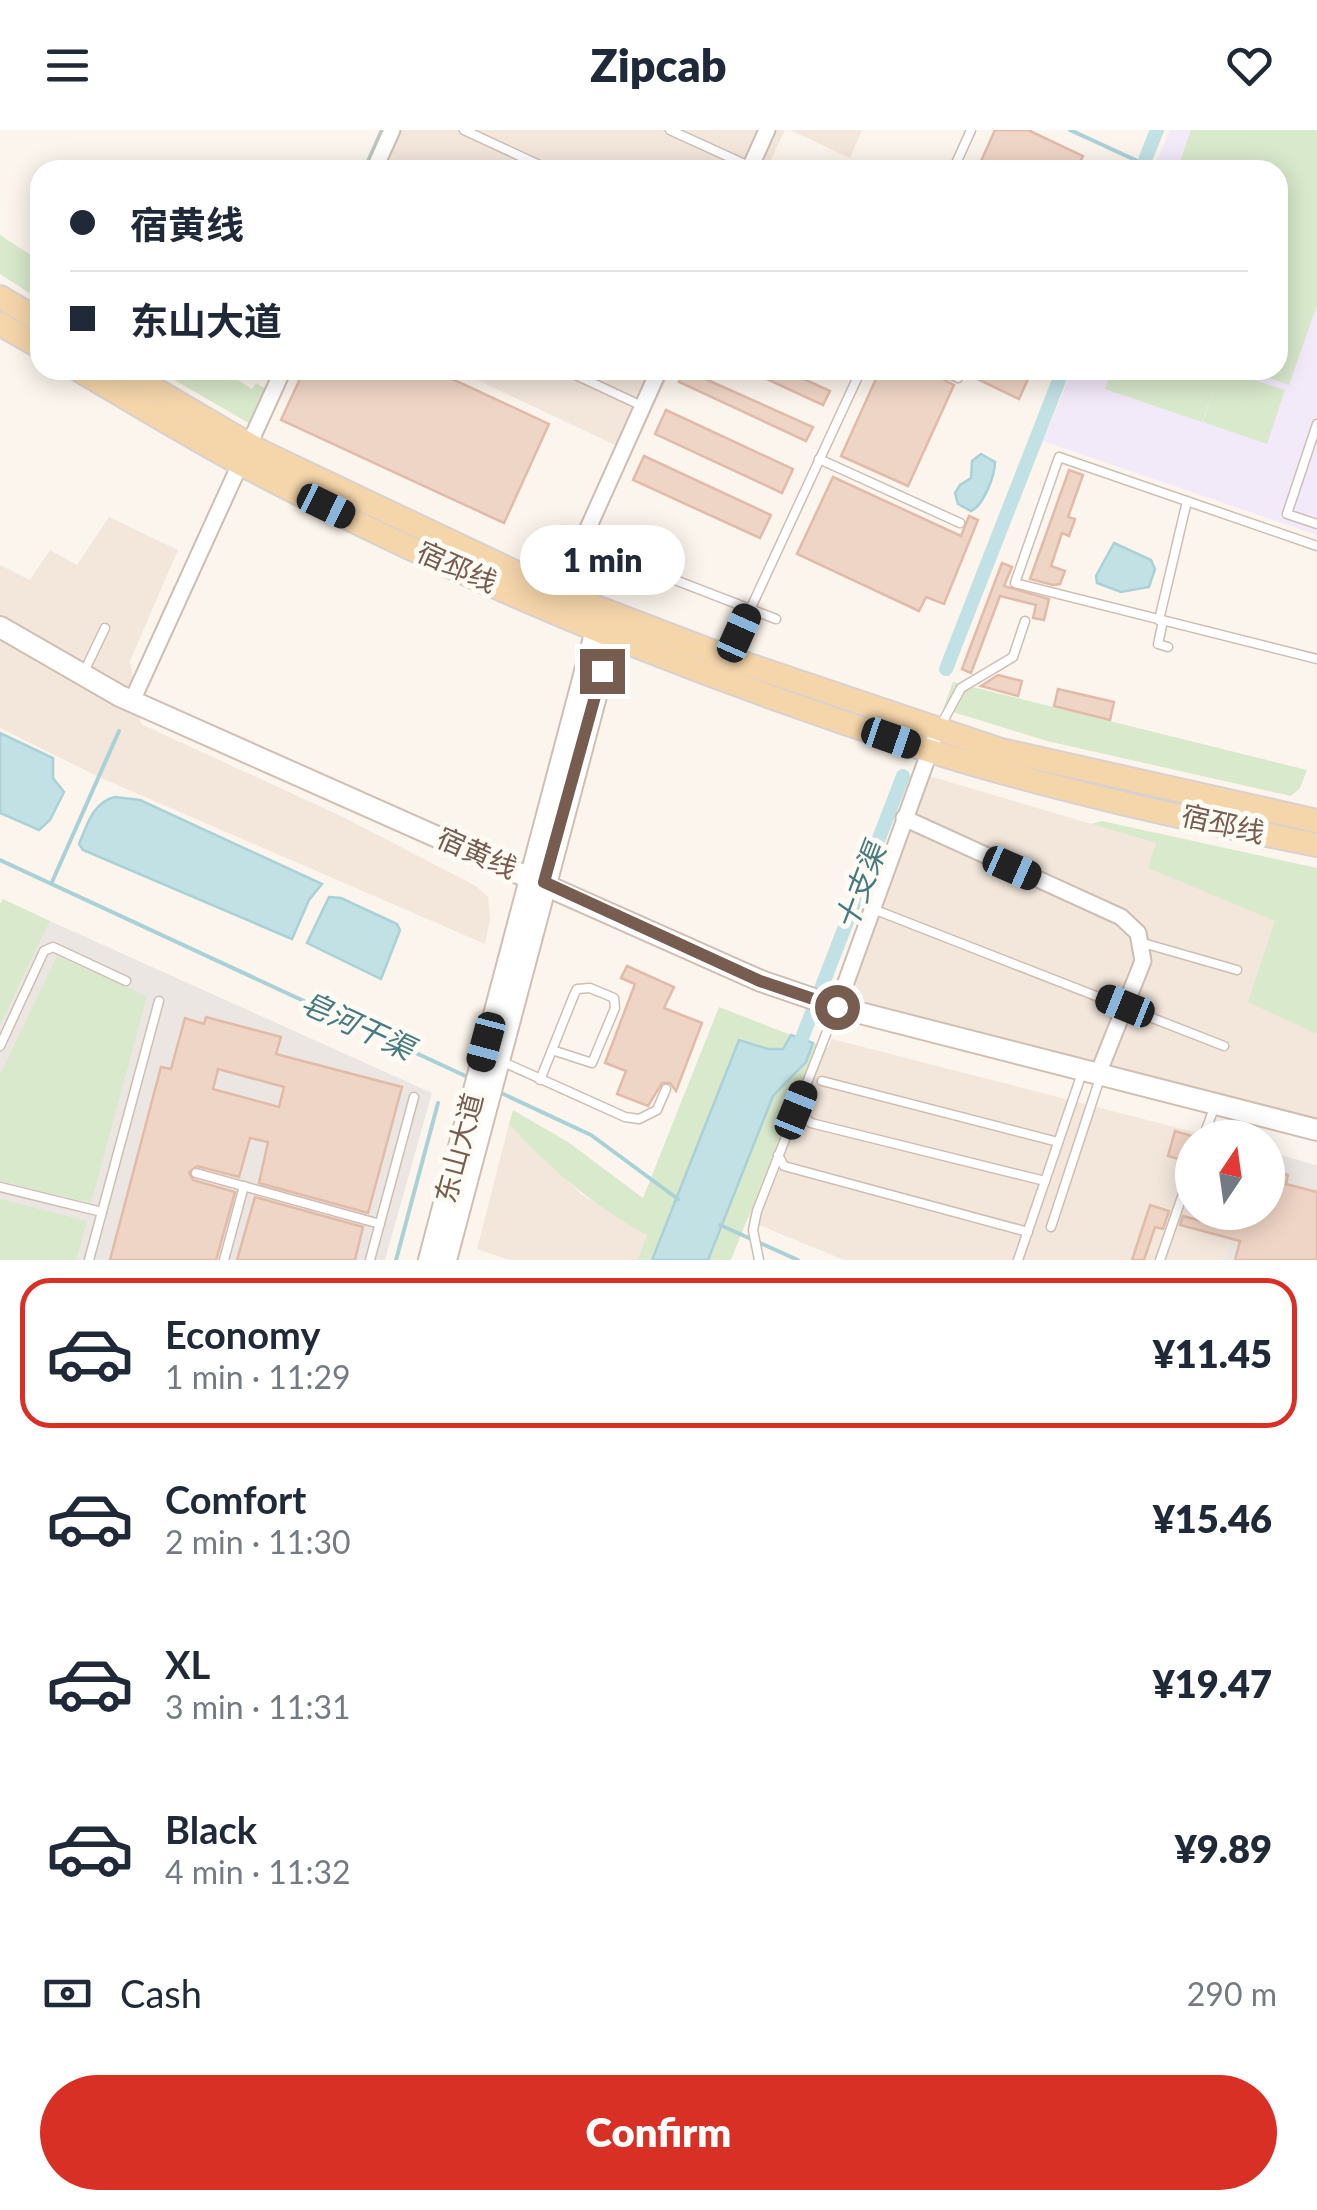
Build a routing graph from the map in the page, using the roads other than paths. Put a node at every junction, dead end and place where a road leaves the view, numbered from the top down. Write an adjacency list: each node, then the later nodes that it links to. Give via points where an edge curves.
1 (392, 130): 6 (street)
2 (464, 130): 7 (lane)
3 (670, 130): 8 (lane)
4 (768, 130): 9 (street)
5 (971, 130): 10 (lane)
6 (378, 160)
7 (528, 160)
8 (732, 160)
9 (754, 160)
10 (958, 160)
11 (0, 298): 12 (main road)
12 (30, 315)
13 (0, 324): 14 (main road)
14 (30, 342)
15 (99, 380): 23 (main road, 宿邳线)
16 (137, 380): 23 (main road, 宿邳线)
17 (278, 380): 23 (street)
18 (586, 380): 21 (lane)
19 (654, 380): 21 (street)
20 (856, 380): 24 (lane)
21 (642, 406): 29 (street)
22 (1317, 424): 27 (lane, via 1287,514)
23 (244, 454): 30 (main road, 宿邳线); 37 (main road, 宿邳线, via 380,533); 42 (street)
24 (820, 459): 26 (lane); 31 (lane)
25 (1187, 501): 28 (lane); 33 (lane); 33 (lane, via 1059,457 1014,583)
26 (960, 523)
27 (1317, 524)
28 (1317, 546)
29 (570, 565): 30 (street); 31 (lane, via 602,552)
30 (559, 594): 40 (main road, 宿邳线)
31 (750, 609): 32 (lane); 40 (lane)
32 (776, 619)
33 (1161, 620): 38 (lane, via 1158,644); 39 (lane)
34 (1025, 621): 43 (lane, via 1013,657 961,688)
35 (0, 627): 41 (main road, 宿黄线)
36 (105, 628): 41 (lane)
37 (604, 633): 43 (main road, 宿邳线, via 780,700); 47 (main road, 东山大道)
38 (1168, 647)
39 (1316, 655)
40 (728, 657): 43 (main road, 宿邳线)
41 (82, 674): 42 (main road, 宿黄线)
42 (132, 701): 47 (main road, 宿黄线)
43 (934, 740): 44 (main road, 宿邳线); 45 (street); 46 (main road, 宿邳线, via 1089,793)
44 (1315, 815)
45 (904, 818): 48 (street); 49 (street, via 1121,917)
46 (1317, 845)
47 (537, 879): 53 (main road, 宿黄线, via 760,981); 58 (main road, 东山大道); 62 (main road, 东山大道)
48 (873, 909): 53 (street); 54 (lane)
49 (1143, 942): 50 (lane); 54 (street, via 1143,961)
50 (1238, 970)
51 (126, 981): 55 (lane, via 52,947 44,951)
52 (159, 1000): 75 (lane)
53 (833, 1006): 59 (main road, 宿黄线); 66 (lane)
54 (1125, 1006): 56 (lane); 59 (street)
55 (0, 1046)
56 (1224, 1046)
57 (552, 1050): 57 (lane, via 578,989 614,998 592,1064); 60 (lane)
58 (497, 1058): 60 (lane); 62 (main road, 东山大道)
59 (1094, 1073): 65 (main road, 宿黄线); 69 (lane); 78 (lane)
60 (540, 1080): 63 (lane, via 638,1119 657,1110)
61 (822, 1081): 69 (lane)
62 (483, 1084): 83 (main road, 东山大道); 84 (main road, 东山大道)
63 (666, 1089)
64 (414, 1097): 77 (lane)
65 (1215, 1104): 67 (lane); 68 (main road, 宿黄线)
66 (796, 1110): 70 (lane); 72 (lane, via 810,1123)
67 (1209, 1120)
68 (1317, 1130)
69 (1058, 1142): 72 (lane)
70 (778, 1155): 79 (lane, via 784,1166); 85 (lane, via 753,1232)
71 (196, 1173): 73 (lane)
72 (1045, 1181): 79 (lane)
73 (244, 1186): 77 (lane); 81 (lane)
74 (0, 1187): 75 (lane)
75 (102, 1212): 80 (lane)
76 (1175, 1217): 87 (lane)
77 (380, 1224): 82 (lane)
78 (1051, 1228)
79 (1028, 1232): 86 (lane)
80 (89, 1260)
81 (224, 1260)
82 (370, 1260)
83 (430, 1260)
84 (446, 1260)
85 (759, 1260)
86 (1018, 1260)
87 (1160, 1260)

